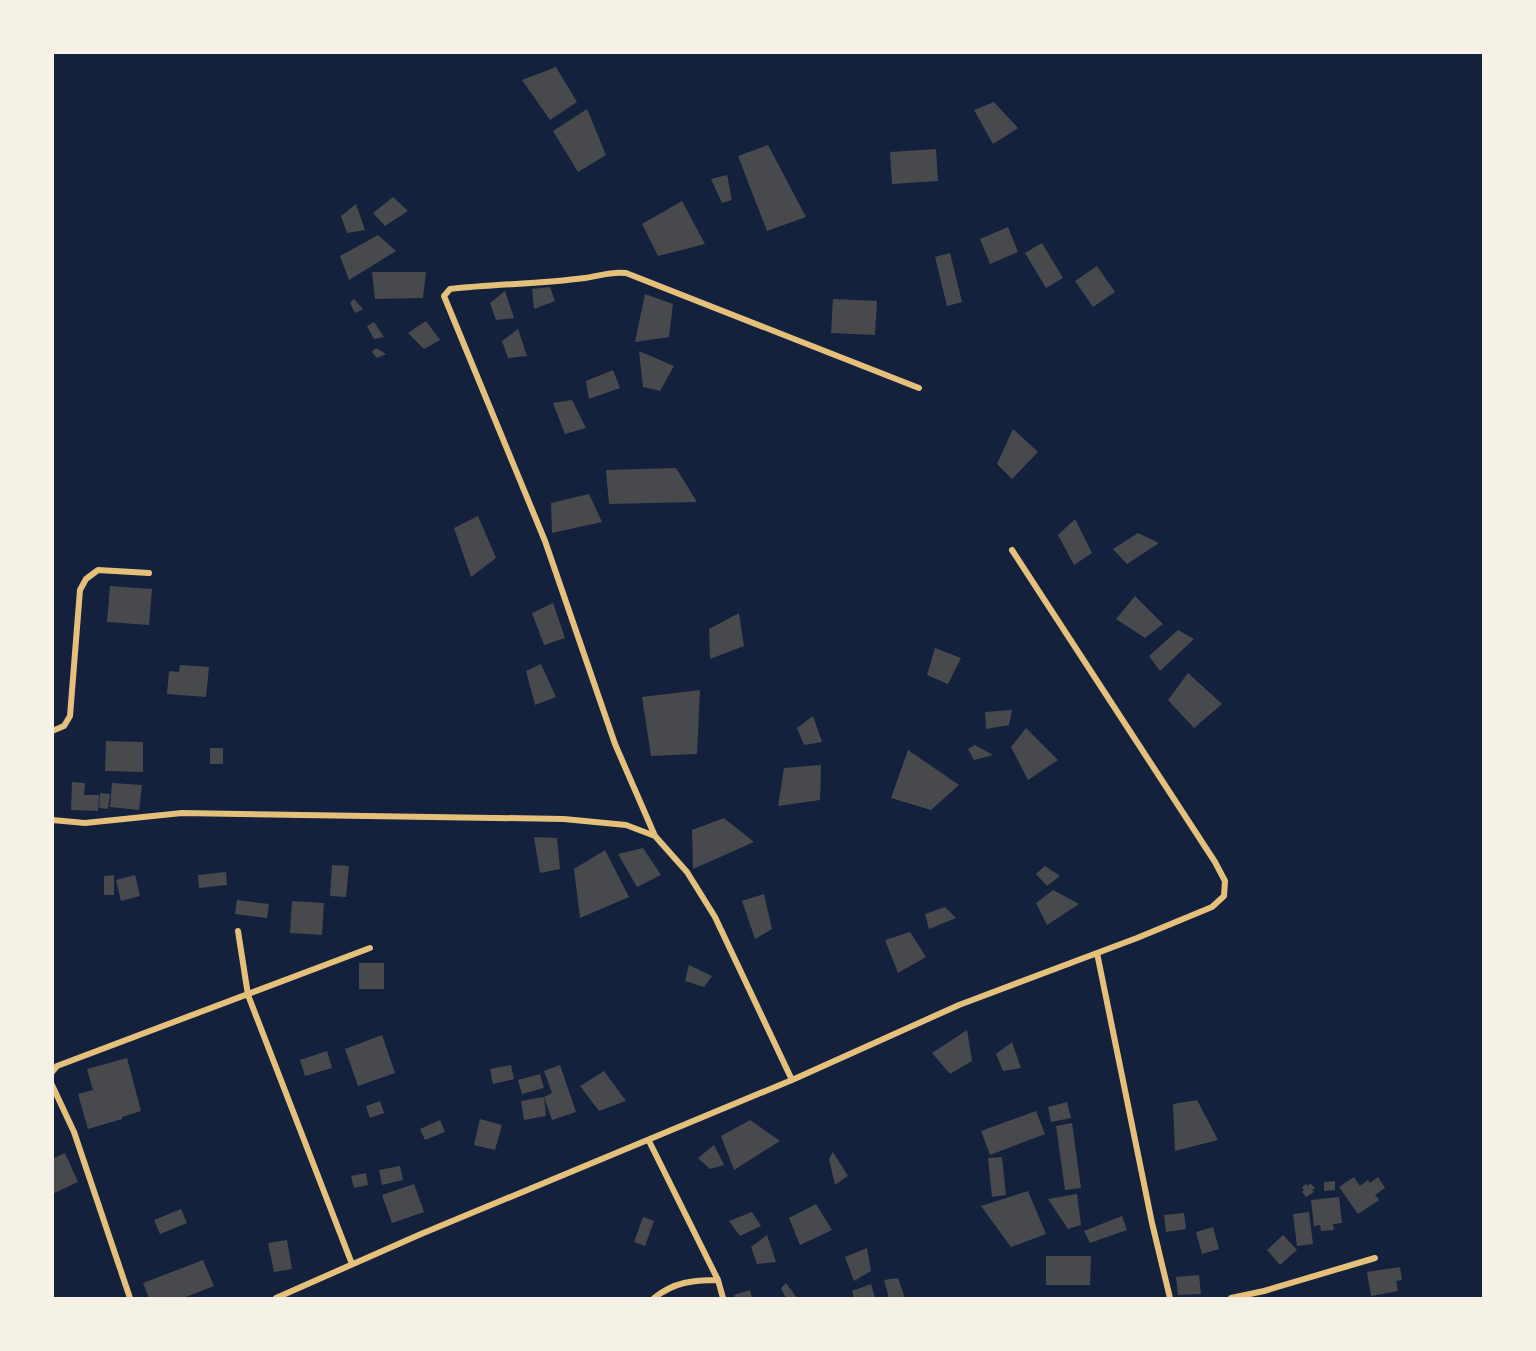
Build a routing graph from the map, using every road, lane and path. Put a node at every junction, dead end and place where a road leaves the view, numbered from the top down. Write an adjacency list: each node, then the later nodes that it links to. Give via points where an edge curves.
1 (919, 388): 6 (street, via 626,273 493,284 446,292 444,296 545,541 615,744)
2 (1012, 550): 9 (street, via 1225,881 1224,896 1212,907)
3 (149, 573): 4 (street, via 98,570 86,579 80,590 70,716 64,726)
4 (52, 730)
5 (52, 820): 6 (street, via 86,823 182,813 564,819 626,825)
6 (656, 837): 12 (street, via 687,872 715,917)
7 (238, 931): 10 (street)
8 (370, 948): 10 (street)
9 (1097, 953): 12 (street, via 959,1005); 22 (street)
10 (248, 995): 11 (street, via 57,1066); 16 (street)
11 (52, 1072)
12 (792, 1080): 14 (street)
13 (52, 1085): 18 (street, via 74,1132)
14 (649, 1141): 16 (street); 17 (street)
15 (1375, 1258): 23 (street)
16 (352, 1264): 19 (street)
17 (718, 1280): 20 (street, via 681,1283); 21 (street)
18 (130, 1299)
19 (276, 1299)
20 (654, 1299)
21 (723, 1299)
22 (1170, 1299)
23 (1231, 1299)

